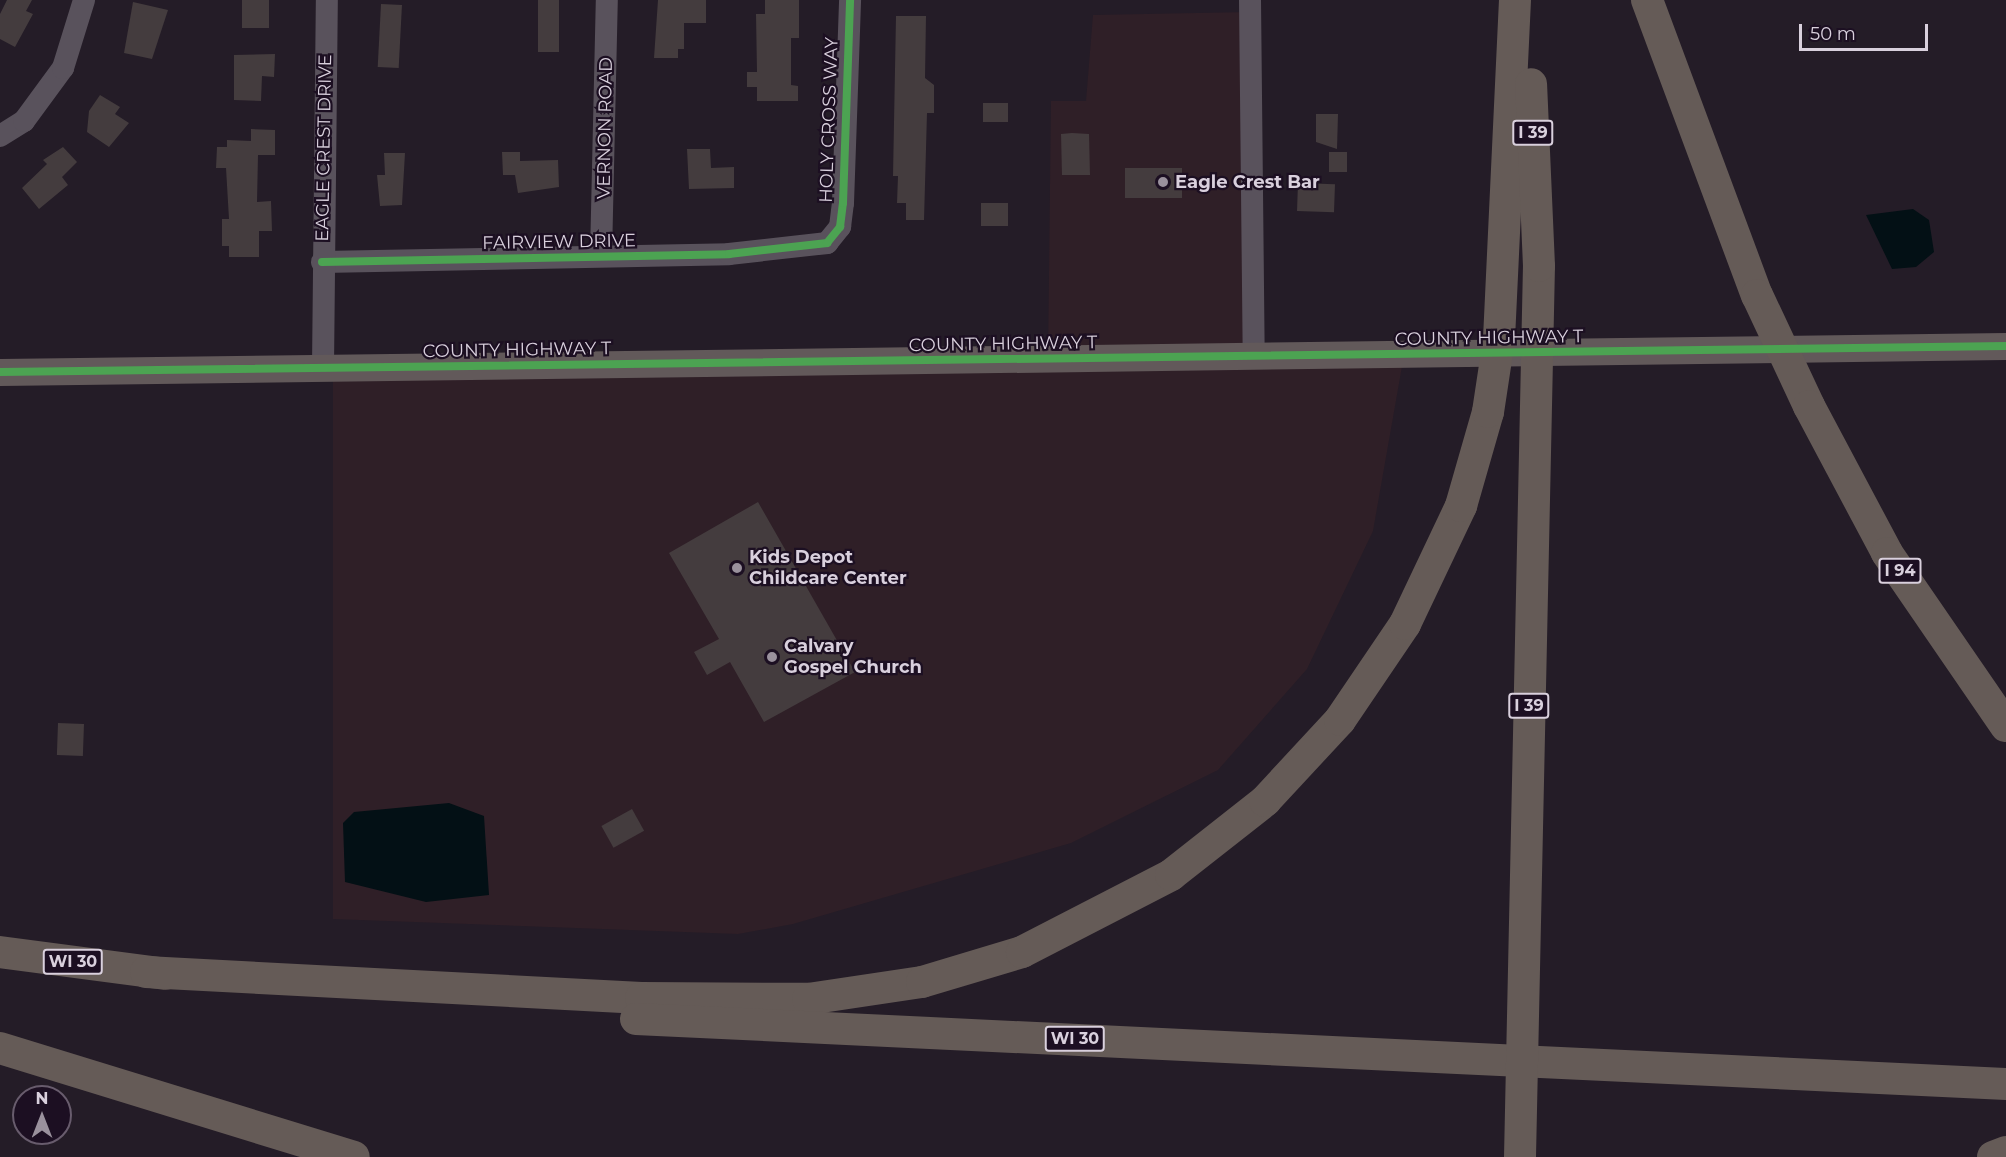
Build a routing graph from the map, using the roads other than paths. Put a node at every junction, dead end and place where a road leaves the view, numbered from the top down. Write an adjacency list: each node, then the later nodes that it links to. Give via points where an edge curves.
1 (84, 0): 9 (street, via 63,68 24,121)
2 (327, 0): 12 (street, EAGLE CREST DRIVE)
3 (608, 0): 11 (street, VERNON ROAD)
4 (850, 0): 10 (street, HOLY CROSS WAY, via 840,227 827,243)
5 (1250, 0): 14 (street)
6 (1515, 0): 19 (highway, via 1505,272 1488,412 1437,562 1382,661 1314,752 1222,838 1171,875 1032,948 922,982 808,999 630,997)
7 (1528, 0): 22 (highway, I 39, via 1539,266)
8 (1647, 0): 17 (highway, I 94, via 1757,295 1809,406 1887,553)
9 (0, 136)
10 (797, 249): 11 (street, FAIRVIEW DRIVE)
11 (601, 256): 12 (street, FAIRVIEW DRIVE)
12 (322, 262): 15 (street, EAGLE CREST DRIVE)
13 (2006, 346): 14 (main road, COUNTY HIGHWAY T)
14 (1254, 357): 15 (main road, COUNTY HIGHWAY T)
15 (322, 367): 16 (main road, COUNTY HIGHWAY T)
16 (0, 372)
17 (2006, 726)
18 (0, 952): 19 (highway, WI 30)
19 (146, 972): 21 (highway, WI 30, via 388,999 806,1029)
20 (0, 1048): 24 (highway)
21 (2006, 1084)
22 (1520, 1150)
23 (2006, 1152): 25 (highway)
24 (354, 1157)
25 (1993, 1157)

